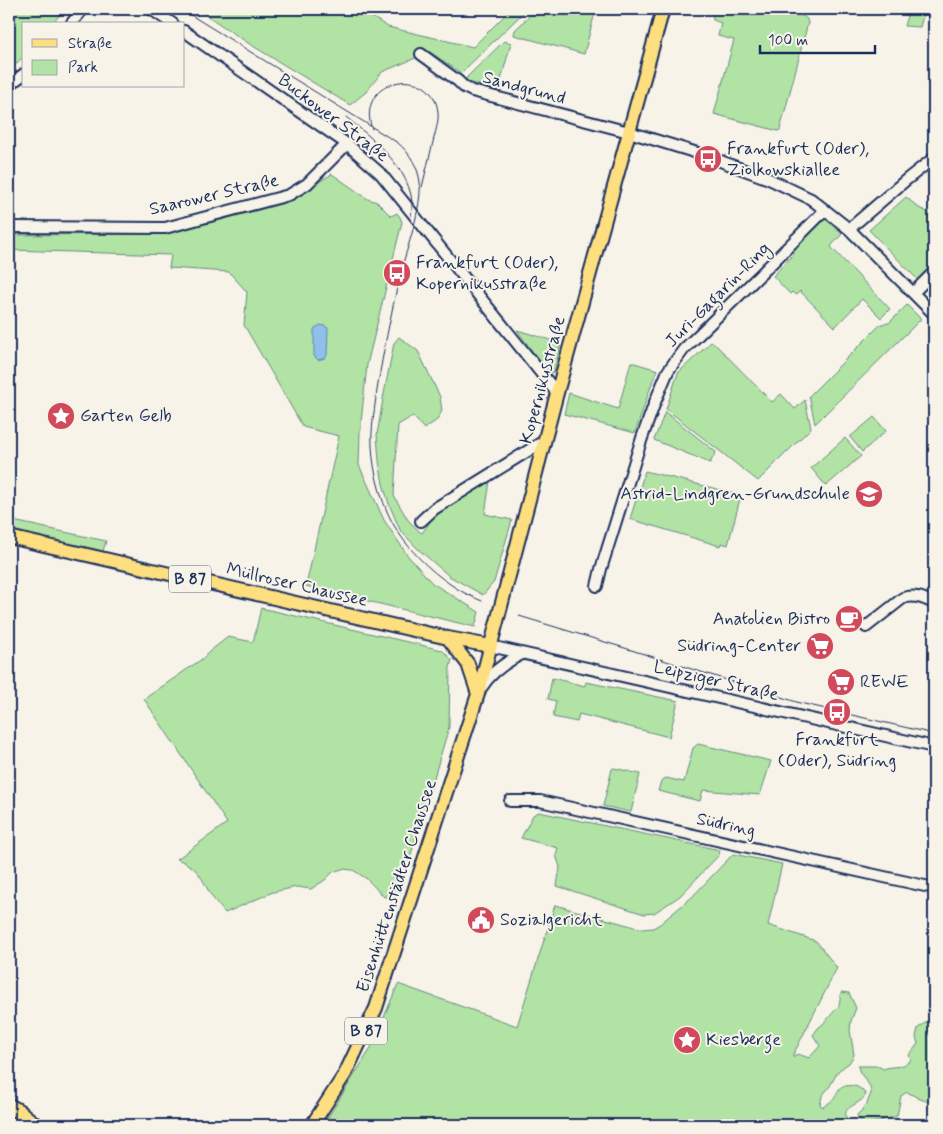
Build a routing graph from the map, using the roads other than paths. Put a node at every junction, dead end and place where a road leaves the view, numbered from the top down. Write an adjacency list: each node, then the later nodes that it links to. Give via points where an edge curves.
1 (83, 9): 4 (street)
2 (151, 9): 5 (street)
3 (664, 9): 10 (main road, Kopernikusstraße)
4 (73, 22)
5 (170, 22)
6 (185, 32): 11 (street, Buckower Straße)
7 (420, 54): 10 (street, Sandgrund, via 472,91)
8 (22, 75): 9 (street)
9 (9, 85)
10 (629, 132): 13 (street, Sandgrund, via 769,179 811,199); 19 (main road, Kopernikusstraße)
11 (347, 144): 14 (street, Saarower Straße, via 307,184 289,195 165,228); 19 (street, Buckower Straße, via 381,174)
12 (934, 158): 15 (street)
13 (825, 210): 15 (street, Sandgrund); 23 (street, Juri-Gagarin-Ring, via 684,349 668,371 638,449)
14 (9, 227)
15 (849, 229): 17 (street, Sandgrund)
16 (934, 272): 17 (street)
17 (913, 293): 18 (street, Sandgrund)
18 (934, 314)
19 (556, 393): 20 (main road, Kopernikusstraße)
20 (544, 441): 21 (street, via 434,509); 27 (main road, Kopernikusstraße)
21 (421, 521)
22 (9, 538): 26 (main road, Müllroser Chaussee / B 87)
23 (597, 586)
24 (934, 602): 25 (street, via 913,595 903,598)
25 (866, 627)
26 (448, 638): 27 (main road, Müllroser Chaussee / B 87); 29 (main road, via 468,664)
27 (490, 646): 28 (street, Leipziger Straße); 29 (main road, Eisenhüttenstädter Chaussee / B 87)
28 (522, 654): 29 (street, via 509,660 487,679); 30 (street, Leipziger Straße)
29 (478, 694): 37 (main road, Eisenhüttenstädter Chaussee / B 87, via 376,1008 345,1074)
30 (934, 747)
31 (510, 801): 32 (street, Südring, via 540,801)
32 (934, 888)
33 (9, 1106): 36 (highway)
34 (9, 1117): 35 (highway)
35 (26, 1125)
36 (36, 1125)
37 (312, 1125)

